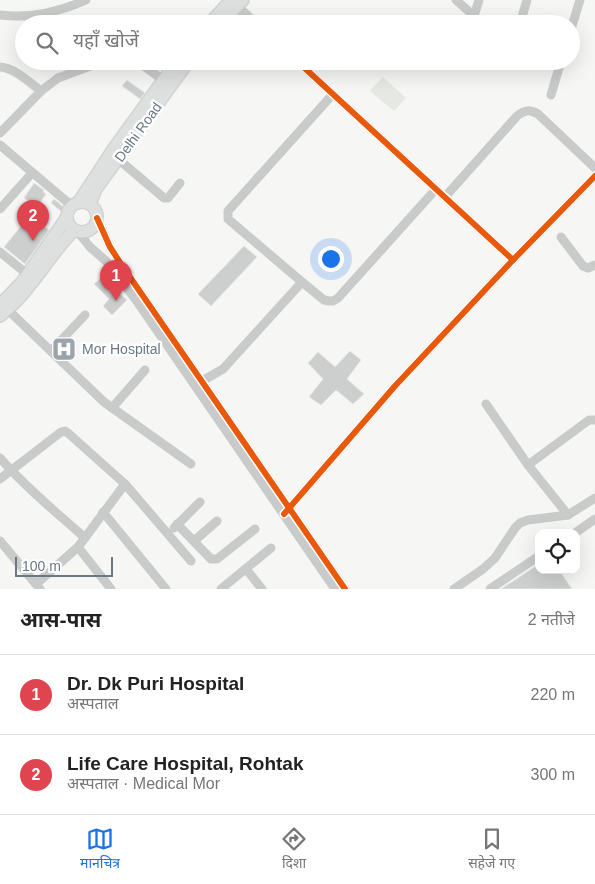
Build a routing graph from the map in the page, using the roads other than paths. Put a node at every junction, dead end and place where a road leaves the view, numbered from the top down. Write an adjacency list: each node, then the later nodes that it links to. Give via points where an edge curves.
1 (86, 0): 7 (street)
2 (456, 0): 11 (street)
3 (479, 0): 12 (street)
4 (527, 0): 13 (street)
5 (580, 0): 14 (street)
6 (235, 3): 8 (main road); 9 (main road); 10 (street)
7 (39, 15)
8 (220, 15)
9 (227, 15)
10 (248, 15)
11 (473, 15)
12 (474, 15)
13 (523, 15)
14 (575, 15)
15 (0, 16): 16 (street)
16 (15, 16)
17 (0, 67): 25 (street, via 15,72)
18 (80, 70): 25 (street, via 58,78)
19 (149, 70): 24 (street)
20 (170, 70): 24 (main road, Delhi Road)
21 (183, 70): 30 (main road, Delhi Road)
22 (307, 70): 26 (street)
23 (558, 70): 27 (street)
24 (163, 80): 37 (main road, Delhi Road)
25 (41, 91): 28 (street)
26 (333, 94): 35 (street); 46 (street, via 227,213 228,218)
27 (551, 95)
28 (0, 132)
29 (0, 145): 32 (street)
30 (118, 160): 34 (street, via 164,198 168,198); 37 (main road, Delhi Road, via 96,189)
31 (595, 168): 36 (street, via 538,114 526,110)
32 (32, 173): 37 (street); 38 (street)
33 (595, 176): 43 (street)
34 (180, 182)
35 (436, 189): 36 (street); 46 (street, via 338,298 329,302 324,300)
36 (445, 197): 43 (street)
37 (76, 207): 39 (main road, via 95,208); 40 (main road, via 68,222); 45 (main road)
38 (0, 209)
39 (98, 218): 40 (main road, via 91,230); 51 (street, via 110,247)
40 (76, 231): 47 (main road, via 64,240 29,287); 55 (street, via 106,261)
41 (561, 237): 44 (street, via 583,266)
42 (0, 252): 45 (street)
43 (513, 260): 64 (street, via 395,386)
44 (595, 265)
45 (27, 274): 47 (main road)
46 (302, 282): 51 (street, via 223,369)
47 (3, 310): 49 (street)
48 (85, 315): 49 (street)
49 (51, 351): 53 (street)
50 (146, 370): 53 (street)
51 (202, 381): 55 (street)
52 (486, 404): 58 (street)
53 (112, 408): 57 (street)
54 (595, 420): 58 (street, via 590,420)
55 (245, 450): 64 (street)
56 (0, 458): 59 (street)
57 (191, 464)
58 (528, 465): 66 (street)
59 (10, 470): 60 (street); 61 (street, via 60,432 68,432); 73 (street)
60 (0, 479)
61 (125, 484): 65 (street); 72 (street)
62 (595, 498): 66 (street)
63 (200, 502): 69 (street)
64 (287, 511): 86 (street); 87 (street)
65 (103, 512): 73 (street); 83 (street)
66 (568, 515): 88 (street, via 520,523 496,558)
67 (595, 519): 71 (street)
68 (217, 521): 75 (street)
69 (178, 524): 72 (street); 75 (street)
70 (255, 528): 75 (street, via 217,559 211,559)
71 (580, 529)
72 (168, 534): 79 (street)
73 (85, 538): 76 (street)
74 (0, 541): 81 (street)
75 (194, 541)
76 (78, 547): 81 (street); 82 (street)
77 (271, 548): 80 (street)
78 (535, 559): 89 (street)
79 (191, 561)
80 (246, 569): 84 (street); 85 (street)
81 (38, 586)
82 (110, 589)
83 (166, 589)
84 (221, 589)
85 (262, 589)
86 (335, 589)
87 (346, 589)
88 (454, 589)
89 (490, 589)

